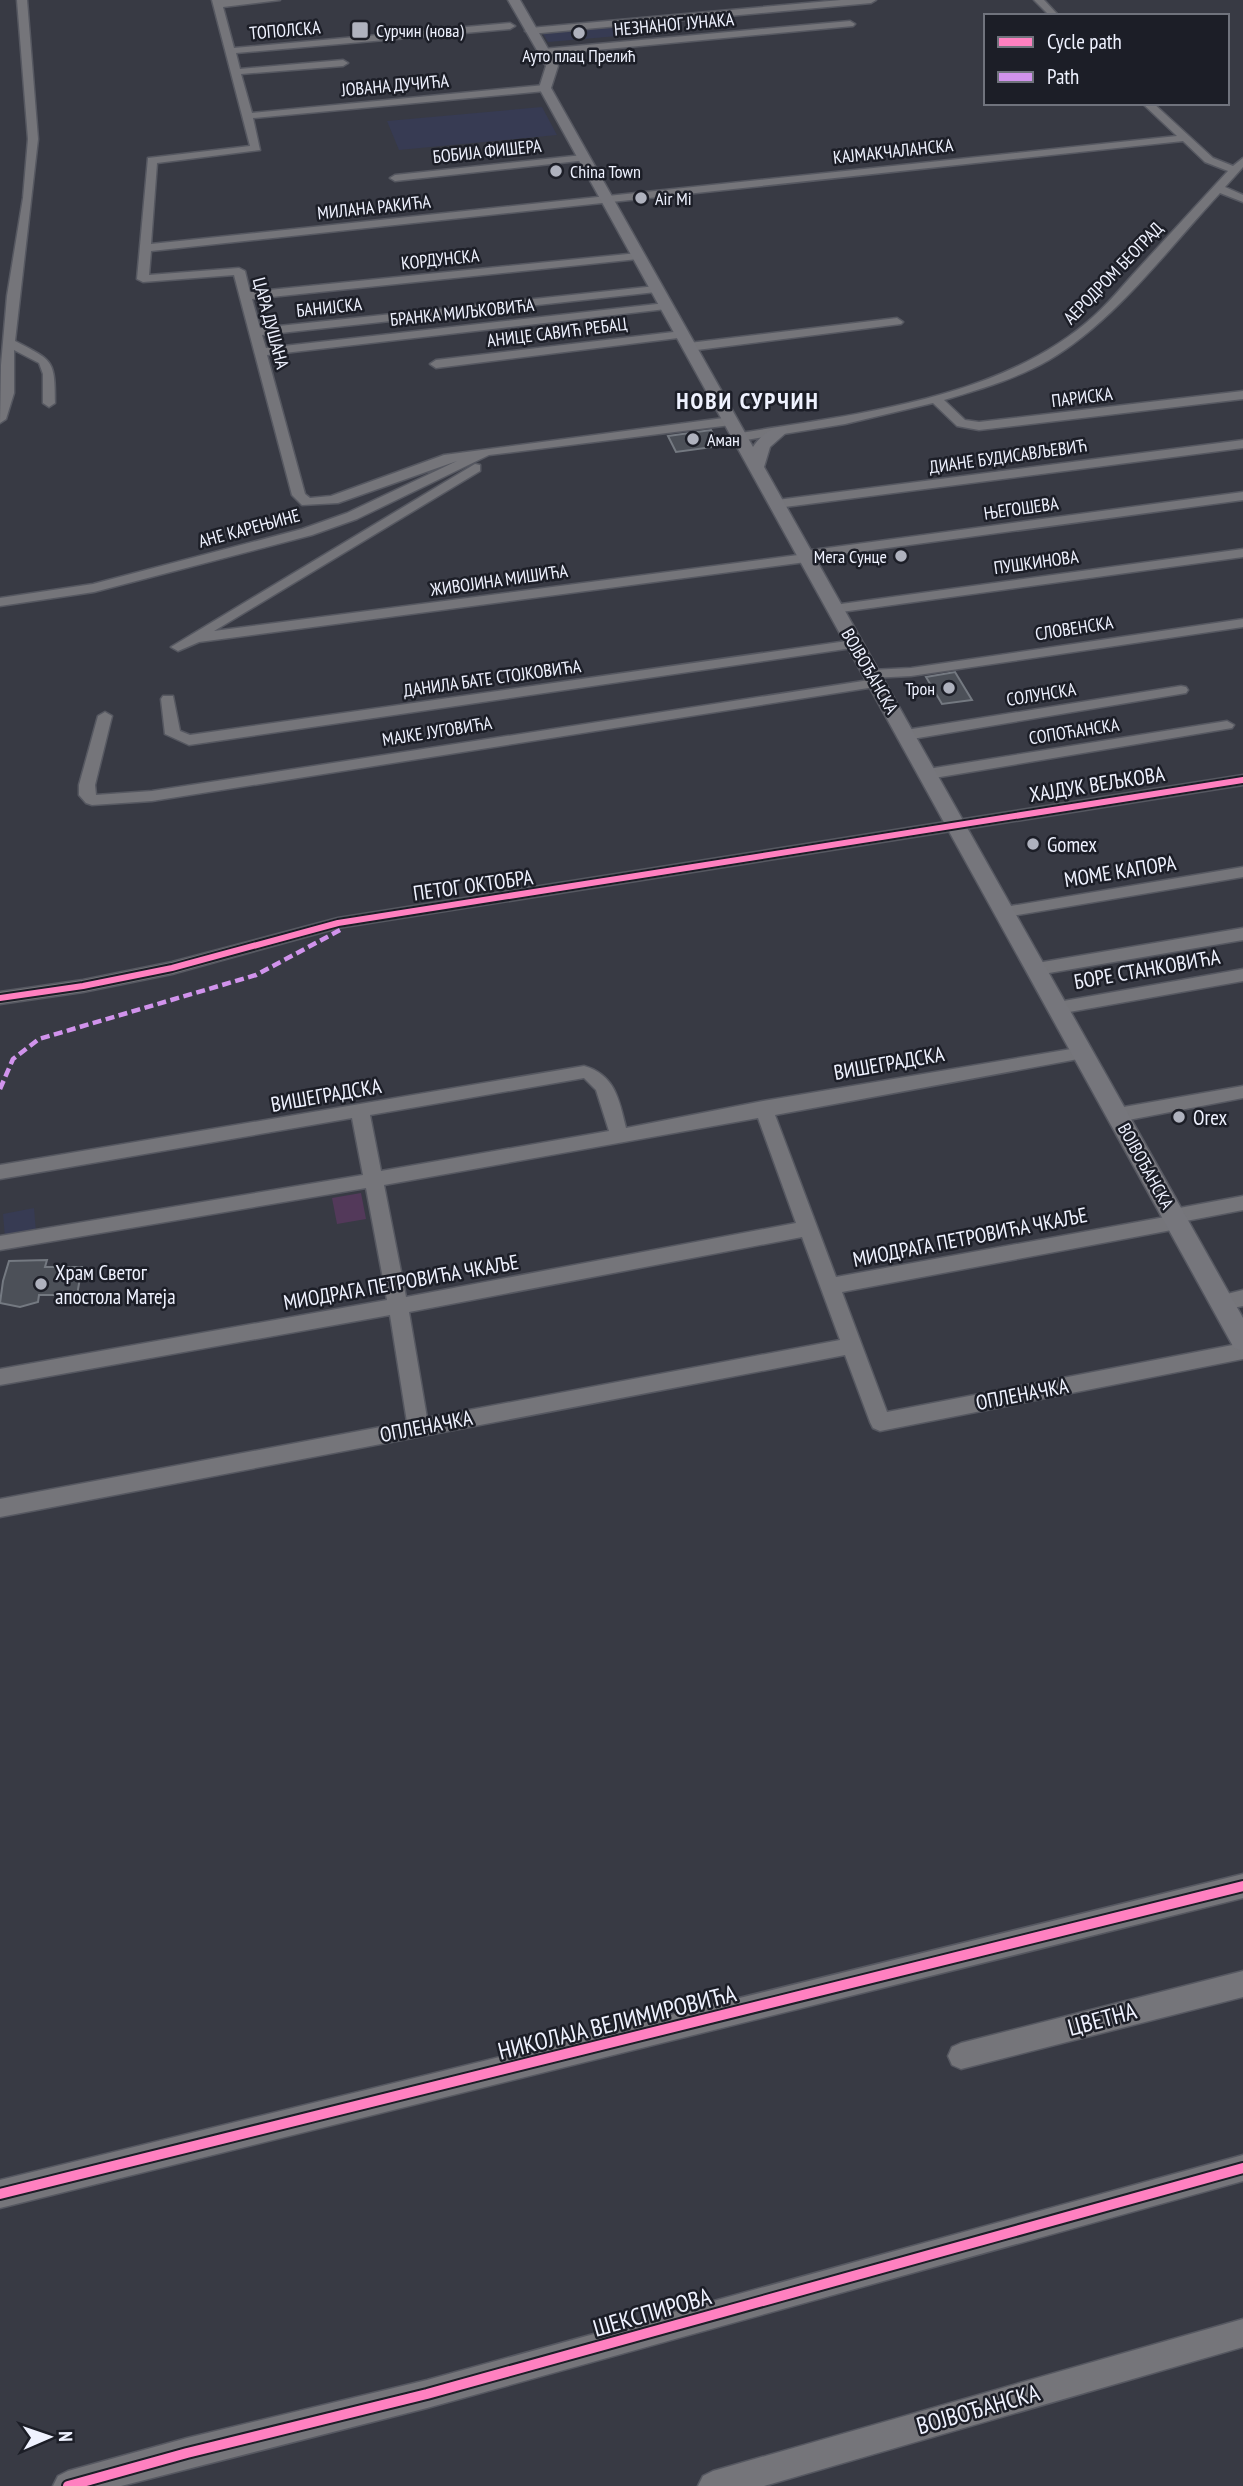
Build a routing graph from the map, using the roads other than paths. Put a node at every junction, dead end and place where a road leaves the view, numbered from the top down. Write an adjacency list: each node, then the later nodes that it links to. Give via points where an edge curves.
1 (22, 0): 34 (street, via 33,139)
2 (275, 0): 6 (street)
3 (514, 0): 10 (main road, ВОЈВОЂАНСКА)
4 (871, 0): 10 (street)
5 (1039, 0): 7 (street)
6 (218, 2): 11 (street, ЦАРА ДУШАНА)
7 (1053, 14)
8 (850, 24): 12 (street, НЕЗНАНОГ ЈУНАКА)
9 (510, 26): 11 (street, ТОПОЛСКА)
10 (530, 31): 12 (main road, ВОЈВОЂАНСКА)
11 (229, 51): 14 (street, ЦАРА ДУШАНА)
12 (543, 52): 15 (main road, ВОЈВОЂАНСКА, via 552,66)
13 (343, 63): 14 (street)
14 (234, 72): 17 (street, ЦАРА ДУШАНА)
15 (545, 88): 17 (street, ЈОВАНА ДУЧИЋА); 19 (main road, ВОЈВОЂАНСКА)
16 (1149, 105): 18 (street)
17 (248, 116): 26 (street, ЦАРА ДУШАНА, via 254,149 152,160)
18 (1184, 138): 21 (street, via 1209,160); 24 (street, КАЈМАКЧАЛАНСКА)
19 (583, 158): 22 (street, БОБИЈА ФИШЕРА); 24 (main road, ВОЈВОЂАНСКА)
20 (1243, 161): 21 (street, АЕРОДРОМ БЕОГРАД)
21 (1235, 170): 23 (street, АЕРОДРОМ БЕОГРАД)
22 (395, 178)
23 (1218, 188): 25 (street); 38 (street, АЕРОДРОМ БЕОГРАД, via 1087,329 1013,373)
24 (606, 199): 26 (street, МИЛАНА РАКИЋА); 27 (main road, ВОЈВОЂАНСКА)
25 (1243, 199)
26 (145, 248): 29 (street, ЦАРА ДУШАНА, via 144,280 238,271)
27 (638, 256): 28 (main road, ВОЈВОЂАНСКА); 29 (street, КОРДУНСКА)
28 (656, 289): 30 (main road, ВОЈВОЂАНСКА); 32 (street, БАНИЈСКА)
29 (247, 296): 32 (street, ЦАРА ДУШАНА)
30 (666, 306): 33 (main road, ВОЈВОЂАНСКА); 35 (street, БРАНКА МИЉКОВИЋА)
31 (897, 322): 33 (street, АНИЦЕ САВИЋ РЕБАЦ)
32 (256, 332): 35 (street, ЦАРА ДУШАНА)
33 (686, 341): 36 (street, АНИЦЕ САВИЋ РЕБАЦ); 42 (main road, ВОЈВОЂАНСКА)
34 (9, 343): 39 (street, via 44,361); 41 (street, via 8,393)
35 (261, 352): 46 (street, ЦАРА ДУШАНА, via 299,495 307,502 333,500 443,458)
36 (436, 364)
37 (1243, 395): 38 (street, ПАРИСКА, via 979,426 961,423)
38 (936, 399): 40 (street, АЕРОДРОМ БЕОГРАД)
39 (49, 403)
40 (865, 414): 42 (street, АЕРОДРОМ БЕОГРАД); 43 (street, АЕРОДРОМ БЕОГРАД)
41 (0, 419)
42 (735, 429): 43 (street, АЕРОДРОМ БЕОГРАД); 45 (street, АНЕ КАРЕЊИНЕ); 47 (main road, ВОЈВОЂАНСКА)
43 (780, 431): 47 (main road, via 762,445)
44 (1243, 443): 49 (street, ДИАНЕ БУДИСАВЉЕВИЋ)
45 (496, 450): 46 (street, АНЕ КАРЕЊИНЕ); 55 (street, ЖИВОЈИНА МИШИЋА, via 491,458)
46 (480, 454): 52 (street, АНЕ КАРЕЊИНЕ, via 352,516 307,532 94,588)
47 (756, 467): 49 (main road, ВОЈВОЂАНСКА)
48 (1243, 496): 51 (street, ЊЕГОШЕВА)
49 (777, 504): 51 (main road, ВОЈВОЂАНСКА)
50 (1243, 553): 53 (street, ПУШКИНОВА)
51 (806, 556): 53 (main road, ВОЈВОЂАНСКА); 55 (street, ЖИВОЈИНА МИШИЋА)
52 (0, 602)
53 (834, 609): 56 (main road, ВОЈВОЂАНСКА)
54 (1243, 623): 58 (street, СЛОВЕНСКА)
55 (196, 638): 57 (street, ЖИВОЈИНА МИШИЋА)
56 (854, 644): 59 (main road, ВОЈВОЂАНСКА); 61 (street, ДАНИЛА БАТЕ СТОЈКОВИЋА, via 189,740 173,734)
57 (178, 648)
58 (911, 672): 59 (street, СЛОВЕНСКА, via 895,682)
59 (875, 681): 62 (street, МАЈКЕ ЈУГОВИЋА, via 152,796 92,800 87,785); 64 (main road, ВОЈВОЂАНСКА)
60 (1181, 690): 64 (street, СОЛУНСКА)
61 (168, 699)
62 (105, 716)
63 (1227, 725): 65 (street, СОПОЋАНСКА)
64 (906, 735): 65 (main road, ВОЈВОЂАНСКА)
65 (928, 774): 67 (main road, ВОЈВОЂАНСКА)
66 (1243, 780): 67 (street, ХАЈДУК ВЕЉКОВА)
67 (956, 825): 69 (main road, ВОЈВОЂАНСКА); 73 (street, ПЕТОГ ОКТОБРА, via 338,923 172,968)
68 (1243, 872): 69 (street, МОМЕ КАПОРА)
69 (1005, 912): 71 (main road, ВОЈВОЂАНСКА)
70 (1243, 934): 71 (street)
71 (1037, 969): 74 (main road, ВОЈВОЂАНСКА)
72 (1243, 975): 74 (street, БОРЕ СТАНКОВИЋА)
73 (0, 998)
74 (1058, 1008): 75 (main road, ВОЈВОЂАНСКА)
75 (1083, 1053): 77 (street, ВИШЕГРАДСКА); 79 (main road, ВОЈВОЂАНСКА)
76 (1243, 1092): 79 (street)
77 (763, 1108): 80 (street, ВИШЕГРАДСКА); 85 (street, МИОДРАГА ПЕТРОВИЋА ЧКАЉЕ)
78 (360, 1112): 80 (street, ВИШЕГРАДСКА, via 589,1073 601,1080); 81 (street, ВИШЕГРАДСКА); 82 (street)
79 (1118, 1115): 84 (main road, ВОЈВОЂАНСКА)
80 (619, 1134): 82 (street, ВИШЕГРАДСКА)
81 (0, 1172)
82 (374, 1180): 86 (street, ВИШЕГРАДСКА); 89 (street)
83 (1243, 1203): 84 (street, МИОДРАГА ПЕТРОВИЋА ЧКАЉЕ)
84 (1176, 1219): 87 (street, МИОДРАГА ПЕТРОВИЋА ЧКАЉЕ); 88 (main road, ВОЈВОЂАНСКА)
85 (809, 1228): 87 (street, МИОДРАГА ПЕТРОВИЋА ЧКАЉЕ); 89 (street, МИОДРАГА ПЕТРОВИЋА ЧКАЉЕ)
86 (0, 1243)
87 (831, 1286): 91 (street, ОПЛЕНАЧКА)
88 (1233, 1300): 90 (main road, ВОЈВОЂАНСКА)
89 (398, 1306): 93 (street, МИОДРАГА ПЕТРОВИЋА ЧКАЉЕ); 94 (street)
90 (1243, 1341)
91 (852, 1346): 92 (street, ОПЛЕНАЧКА, via 880,1422); 94 (street, ОПЛЕНАЧКА)
92 (1243, 1350)
93 (0, 1377)
94 (418, 1427): 95 (street, ОПЛЕНАЧКА)
95 (0, 1508)
96 (1243, 1886): 100 (street, НИКОЛАЈА ВЕЛИМИРОВИЋА)
97 (1243, 1984): 98 (street, ЦВЕТНА)
98 (961, 2056)
99 (1243, 2168): 102 (street, ШЕКСПИРОВА, via 427,2395)
100 (0, 2194)
101 (1243, 2333): 103 (street, ВОЈВОЂАНСКА)
102 (68, 2486)
103 (713, 2486)

